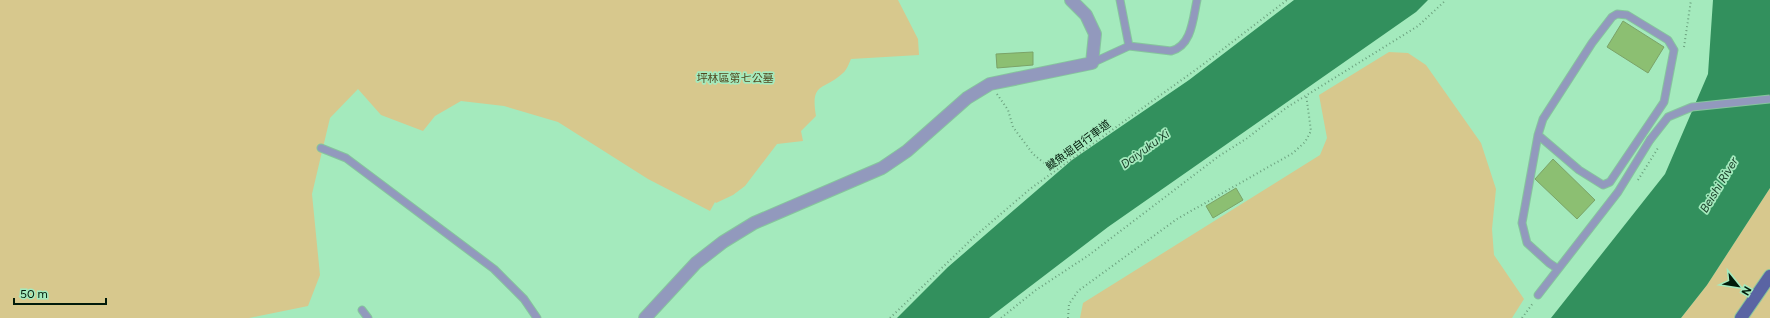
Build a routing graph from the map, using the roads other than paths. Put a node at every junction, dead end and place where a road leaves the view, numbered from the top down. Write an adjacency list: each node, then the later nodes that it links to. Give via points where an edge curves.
1 (1071, 0): 5 (street, via 1086,15 1095,34)
2 (1120, 0): 4 (lane)
3 (1196, 0): 4 (lane, via 1193,22 1186,41 1177,49 1171,51)
4 (1129, 46): 5 (lane)
5 (1092, 63): 15 (street, via 990,84 967,98 907,151 882,168 754,223 723,242 696,263)
6 (1770, 99): 9 (lane, bridge, via 1692,107 1668,117 1650,140 1618,192)
7 (1538, 135): 7 (lane, via 1543,119 1557,95 1612,16 1627,14 1668,40 1674,50 1664,102 1610,182 1603,185 1591,178); 9 (lane, via 1522,223 1527,243)
8 (321, 148): 14 (lane, via 346,158 494,269 524,299)
9 (1558, 269): 11 (lane)
10 (1770, 276): 16 (main road)
11 (1538, 296)
12 (362, 310): 13 (lane)
13 (368, 318)
14 (537, 318)
15 (645, 318)
16 (1741, 318)

